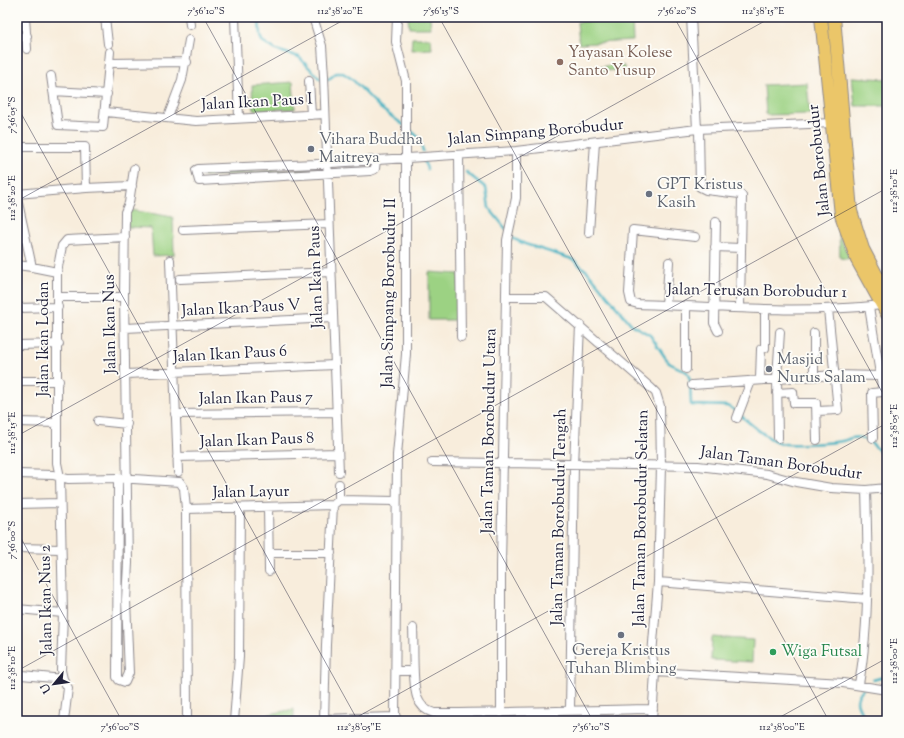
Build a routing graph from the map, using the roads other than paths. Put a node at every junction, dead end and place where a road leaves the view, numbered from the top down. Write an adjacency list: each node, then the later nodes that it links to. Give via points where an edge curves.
1 (25, 17): 9 (street)
2 (105, 17): 14 (street)
3 (235, 17): 23 (street)
4 (313, 17): 21 (street, Jalan Ikan Paus, via 322,46)
5 (397, 17): 30 (street, Jalan Simpang Borobudur II, via 395,36 406,81)
6 (691, 17): 25 (street)
7 (821, 17): 24 (main road, Jalan Borobudur)
8 (834, 17): 39 (main road, Jalan Borobudur)
9 (26, 36): 10 (street); 12 (street)
10 (17, 38)
11 (189, 40): 13 (street)
12 (27, 49)
13 (187, 62): 14 (street); 22 (street)
14 (109, 63): 18 (street)
15 (51, 76): 17 (street)
16 (309, 81): 20 (street)
17 (53, 91): 18 (street); 19 (street, via 59,125 103,127)
18 (107, 94): 19 (street)
19 (106, 112): 22 (street, Jalan Ikan Paus I)
20 (311, 114): 21 (street, Jalan Ikan Paus I); 23 (street, Jalan Ikan Paus I)
21 (325, 114): 32 (street, Jalan Ikan Paus)
22 (168, 117): 23 (street, Jalan Ikan Paus I, via 190,120)
23 (239, 118)
24 (832, 123): 25 (street, Jalan Simpang Borobudur); 39 (main road, Jalan Borobudur)
25 (698, 129): 26 (street, Jalan Simpang Borobudur); 47 (street, via 700,186 706,190 740,194 743,199)
26 (595, 142): 28 (street, Jalan Simpang Borobudur); 43 (street)
27 (17, 147): 36 (street, via 85,147)
28 (516, 151): 29 (street, Jalan Simpang Borobudur); 57 (street, Jalan Taman Borobudur Utara, via 516,198 507,240)
29 (460, 155): 30 (street, Jalan Simpang Borobudur); 75 (street)
30 (406, 158): 31 (street, Jalan Simpang Borobudur); 119 (street, Jalan Simpang Borobudur II, via 406,354 397,456)
31 (376, 160): 32 (street, Jalan Simpang Borobudur); 34 (street, via 372,171)
32 (327, 164): 34 (street, Jalan Ikan Paus); 34 (street, Jalan Simpang Borobudur, via 196,171 198,181)
33 (134, 169): 35 (street, Jalan Ikan Nus)
34 (327, 173): 41 (street, Jalan Ikan Paus)
35 (132, 186): 36 (street); 44 (street, Jalan Ikan Nus, via 125,212)
36 (86, 188): 37 (street)
37 (17, 194)
38 (17, 198): 51 (street, Jalan Ikan Lodan)
39 (844, 200): 58 (main road, Jalan Borobudur, via 845,231 852,248)
40 (716, 222): 46 (street)
41 (329, 224): 42 (street); 53 (street, Jalan Ikan Paus)
42 (183, 230)
43 (589, 233)
44 (125, 237): 52 (street, via 67,240 62,246); 56 (street, Jalan Ikan Nus)
45 (695, 237): 59 (street, Jalan Terusan Borobudur 1, via 633,230 629,293 631,302)
46 (715, 247): 47 (street); 63 (street)
47 (741, 248): 65 (street)
48 (170, 260): 70 (street, Jalan Ikan Paus V)
49 (669, 262): 59 (street)
50 (17, 265): 51 (street)
51 (32, 267): 52 (street, Jalan Ikan Lodan)
52 (58, 272): 55 (street, Jalan Ikan Lodan)
53 (331, 272): 54 (street); 68 (street, Jalan Ikan Paus)
54 (180, 279)
55 (57, 297): 56 (street); 60 (street, Jalan Ikan Lodan)
56 (124, 297): 71 (street, Jalan Ikan Nus)
57 (506, 297): 69 (street, Jalan Taman Borobudur Selatan, via 546,297); 107 (street, Jalan Taman Borobudur Utara)
58 (885, 304): 62 (street, Jalan Terusan Borobudur 1)
59 (666, 305): 61 (street, Jalan Terusan Borobudur 1)
60 (58, 306): 64 (street); 76 (street, Jalan Ikan Lodan)
61 (686, 306): 63 (street, Jalan Terusan Borobudur 1); 79 (street)
62 (869, 306): 67 (street, Jalan Terusan Borobudur 1); 84 (street)
63 (714, 307): 65 (street, Jalan Terusan Borobudur 1); 72 (street, via 714,323)
64 (17, 308)
65 (740, 308): 66 (street, Jalan Terusan Borobudur 1)
66 (765, 309): 67 (street, Jalan Terusan Borobudur 1); 86 (street, via 765,348 761,349)
67 (828, 310): 82 (street)
68 (333, 318): 70 (street, Jalan Ikan Paus V); 78 (street, Jalan Ikan Paus)
69 (580, 325): 108 (street, Jalan Taman Borobudur Tengah); 109 (street, Jalan Taman Borobudur Selatan, via 656,393 660,406)
70 (173, 326): 71 (street, Jalan Ikan Paus V); 80 (street)
71 (125, 328): 81 (street, Jalan Ikan Nus)
72 (718, 331)
73 (780, 332): 85 (street)
74 (814, 332): 83 (street)
75 (461, 337)
76 (59, 344): 77 (street); 89 (street, Jalan Ikan Lodan)
77 (17, 346)
78 (335, 365): 80 (street, Jalan Ikan Paus 6); 94 (street, Jalan Ikan Paus)
79 (686, 369)
80 (176, 372): 81 (street, Jalan Ikan Paus 6); 95 (street)
81 (126, 374): 100 (street, Jalan Ikan Nus)
82 (835, 374): 83 (street); 84 (street); 93 (street, via 838,410)
83 (814, 376): 85 (street)
84 (880, 376): 91 (street)
85 (777, 378): 86 (street); 92 (street)
86 (760, 379): 88 (street)
87 (17, 381): 89 (street)
88 (751, 381): 90 (street); 96 (street)
89 (59, 382): 99 (street, Jalan Ikan Lodan)
90 (692, 385)
91 (884, 387): 102 (street, via 883,392 872,393)
92 (777, 393): 93 (street, via 793,392 794,403 816,403); 101 (street)
93 (817, 411): 103 (street)
94 (336, 412): 95 (street, Jalan Ikan Paus 7); 104 (street, Jalan Ikan Paus)
95 (175, 414): 105 (street)
96 (739, 414)
97 (98, 421): 100 (street)
98 (17, 422): 99 (street)
99 (57, 423): 113 (street, Jalan Ikan Lodan, via 57,462)
100 (126, 424): 115 (street, Jalan Ikan Nus)
101 (778, 438)
102 (873, 438)
103 (817, 440)
104 (338, 453): 105 (street, Jalan Ikan Paus 8); 111 (street, Jalan Ikan Paus)
105 (177, 457): 110 (street)
106 (432, 462): 107 (street, Jalan Taman Borobudur)
107 (504, 463): 108 (street, Jalan Taman Borobudur); 149 (street, Jalan Taman Borobudur Utara)
108 (574, 465): 109 (street, Jalan Taman Borobudur); 148 (street, Jalan Taman Borobudur Tengah)
109 (661, 466): 118 (street, Jalan Taman Borobudur, via 737,470 824,487); 133 (street, Jalan Taman Borobudur Selatan)
110 (178, 472)
111 (339, 472)
112 (17, 474): 113 (street)
113 (60, 477): 114 (street, via 68,480); 120 (street, Jalan Ikan Nus 2)
114 (118, 478): 115 (street); 130 (street)
115 (127, 479): 124 (street, via 180,482 184,488); 131 (street, Jalan Ikan Nus)
116 (339, 484): 121 (street)
117 (887, 488): 118 (street, Jalan Taman Borobudur)
118 (866, 490): 134 (street)
119 (396, 501): 121 (street, Jalan Layur); 140 (street, Jalan Simpang Borobudur II)
120 (59, 503): 122 (street); 127 (street, Jalan Ikan Nus 2)
121 (336, 503): 123 (street, Jalan Layur); 129 (street)
122 (17, 504)
123 (268, 507): 125 (street, Jalan Layur); 128 (street)
124 (186, 508): 125 (street, Jalan Layur); 153 (street)
125 (240, 508): 154 (street, via 239,657)
126 (17, 548): 127 (street)
127 (61, 549): 136 (street, Jalan Ikan Nus 2)
128 (269, 552): 129 (street); 132 (street)
129 (332, 553): 151 (street)
130 (119, 561): 131 (street); 139 (street)
131 (128, 563): 138 (street, Jalan Ikan Nus, via 126,600)
132 (269, 571)
133 (658, 582): 134 (street); 142 (street, Jalan Taman Borobudur Selatan, via 652,655)
134 (866, 599): 145 (street)
135 (17, 609): 136 (street)
136 (64, 613): 144 (street, Jalan Ikan Nus 2, via 61,670)
137 (413, 628): 149 (street, via 415,692 422,706 434,713)
138 (129, 650): 139 (street); 139 (street, Jalan Ikan Nus, via 129,674 125,682 117,679)
139 (117, 651)
140 (396, 671): 141 (street); 150 (street, Jalan Simpang Borobudur II)
141 (408, 671)
142 (655, 672): 145 (street); 147 (street, Jalan Taman Borobudur Selatan)
143 (22, 675): 144 (street)
144 (63, 678): 152 (street, Jalan Ikan Nus 2, via 68,688)
145 (859, 684): 146 (street)
146 (887, 690)
147 (653, 709): 148 (street); 155 (street, Jalan Taman Borobudur Selatan)
148 (570, 710): 149 (street)
149 (501, 713)
150 (396, 719): 151 (street)
151 (324, 720)
152 (64, 721)
153 (187, 721)
154 (234, 721)
155 (652, 721)

